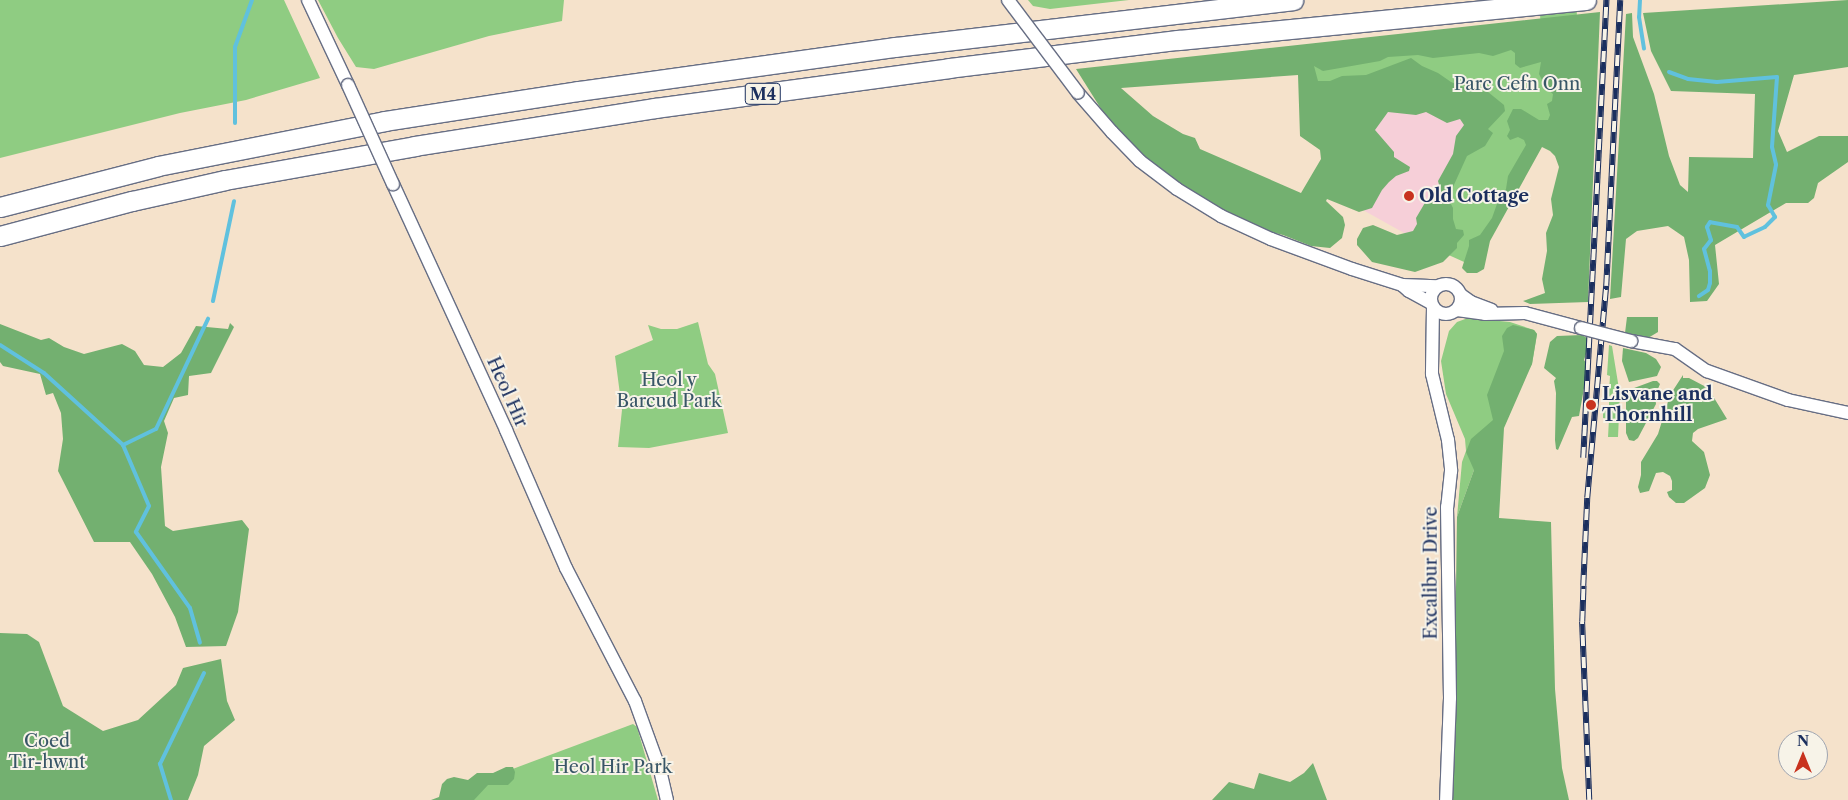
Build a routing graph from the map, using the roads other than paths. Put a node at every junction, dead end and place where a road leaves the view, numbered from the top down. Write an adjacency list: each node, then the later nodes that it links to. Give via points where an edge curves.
1 (308, 0): 15 (street, Heol Hir, bridge, via 562,560 631,693 660,770)
2 (1008, 0): 7 (street, bridge, via 1078,93 1112,132 1140,161 1177,189 1203,206 1271,239)
3 (1293, 0): 5 (highway, M4, via 895,47 385,122 168,164)
4 (1586, 0): 6 (highway, M4, via 1090,51 646,110 225,180)
5 (0, 207)
6 (0, 236)
7 (1402, 285): 8 (street); 10 (street)
8 (1437, 286): 9 (street, via 1451,284); 10 (street, via 1432,294)
9 (1461, 295): 11 (street, via 1461,304); 12 (street)
10 (1432, 305): 11 (street, via 1445,314); 13 (street, Excalibur Drive)
11 (1456, 311): 12 (street); 13 (street, Excalibur Drive, via 1444,323)
12 (1499, 313): 14 (street, bridge, via 1524,314 1675,349 1707,371 1724,378 1806,405)
13 (1432, 348): 16 (street, Excalibur Drive, via 1432,374 1450,461 1447,507 1450,698)
14 (1848, 413)
15 (667, 800)
16 (1446, 800)

